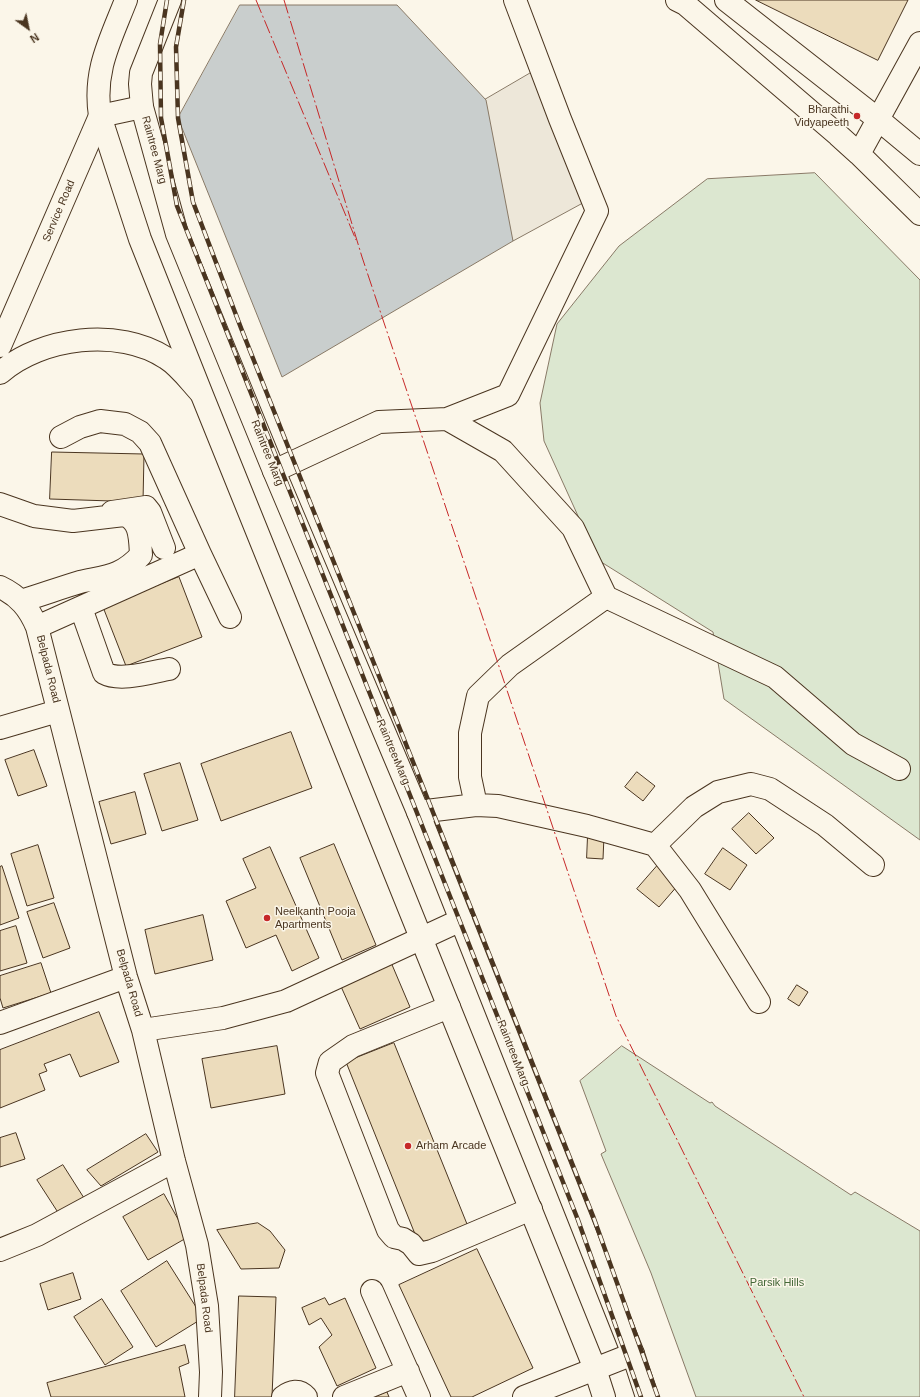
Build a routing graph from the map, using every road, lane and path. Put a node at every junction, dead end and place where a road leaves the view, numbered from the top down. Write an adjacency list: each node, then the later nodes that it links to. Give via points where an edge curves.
1 (126, 0): 8 (street, via 99,72)
2 (170, 0): 7 (street, Raintree Marg, via 141,73)
3 (515, 0): 16 (street, via 598,211 508,395)
4 (676, 0): 10 (street, via 685,4)
5 (730, 1): 9 (street)
6 (920, 43): 9 (street)
7 (142, 107): 8 (street); 18 (street, Raintree Marg, via 177,234)
8 (100, 116): 13 (street, Service Road); 15 (street, via 138,232)
9 (879, 120): 10 (street); 11 (street)
10 (859, 154): 12 (street)
11 (920, 154)
12 (920, 214)
13 (0, 346)
14 (0, 373): 15 (street, via 34,352 66,342 98,339 130,343 150,349 181,371)
15 (202, 395): 38 (street)
16 (447, 419): 18 (street, via 379,422); 24 (street, via 503,451 573,528)
17 (61, 437): 22 (street, via 80,427 100,421 125,424 140,432 150,443)
18 (274, 471): 34 (street, Raintree Marg)
19 (0, 487): 21 (street, via 36,509 56,515 90,515 146,507)
20 (0, 504): 25 (street, via 34,516 73,521 124,515 129,516 138,527 141,556 134,564 114,575 80,582)
21 (164, 548)
22 (200, 554): 26 (street); 27 (street)
23 (0, 587): 25 (street, Belpada Road)
24 (606, 597): 32 (street, via 775,677 852,744); 33 (street, via 510,665 478,696 470,733 470,777)
25 (21, 601): 28 (street, Belpada Road, via 31,612)
26 (81, 608): 28 (street); 29 (street, via 104,673 110,676 131,676)
27 (230, 617)
28 (37, 627): 30 (street, Belpada Road)
29 (169, 669)
30 (58, 711): 31 (street); 39 (street, Belpada Road)
31 (0, 728)
32 (898, 769)
33 (476, 805): 34 (street); 35 (street, via 498,806 587,826)
34 (418, 812): 37 (street, Raintree Marg)
35 (655, 845): 36 (street, via 694,807 718,792 751,784 770,789 825,825); 40 (street, via 690,890)
36 (873, 865)
37 (460, 920): 38 (street); 48 (street, Raintree Marg)
38 (421, 937): 41 (street); 43 (street, via 286,1001 223,1018)
39 (126, 977): 42 (street); 43 (street, Belpada Road)
40 (759, 1002)
41 (449, 1007): 45 (street); 45 (street, via 353,1046 330,1062 327,1074 388,1230 394,1237 411,1244 419,1254 432,1251)
42 (0, 1023)
43 (143, 1030): 44 (street, Belpada Road)
44 (174, 1160): 46 (street, via 37,1235); 51 (street, Belpada Road, via 197,1245 207,1306)
45 (530, 1209): 49 (street)
46 (0, 1250)
47 (372, 1291): 50 (street)
48 (633, 1354): 49 (street); 58 (street, Raintree Marg)
49 (595, 1369): 56 (street); 57 (street)
50 (408, 1371): 54 (street); 55 (street)
51 (210, 1397)
52 (282, 1397): 53 (street, via 296,1391 302,1392)
53 (306, 1397)
54 (344, 1397)
55 (419, 1397)
56 (524, 1397)
57 (604, 1397)
58 (647, 1397)

